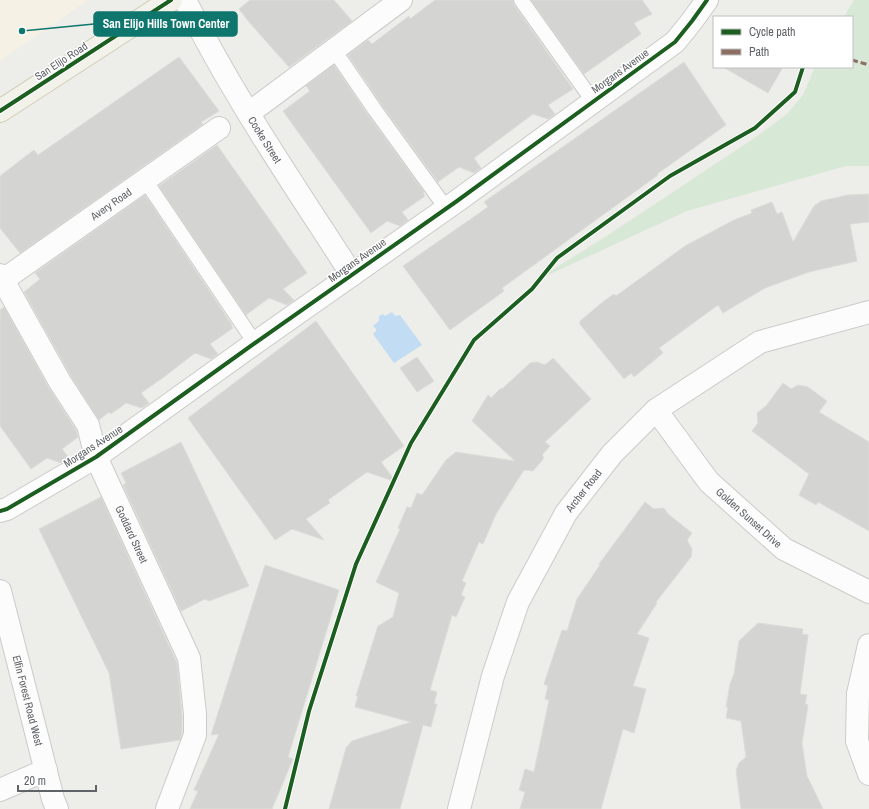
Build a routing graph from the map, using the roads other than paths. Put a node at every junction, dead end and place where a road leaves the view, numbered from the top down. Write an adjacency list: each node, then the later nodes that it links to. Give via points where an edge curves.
1 (171, 0): 8 (main road, San Elijo Road)
2 (185, 0): 9 (street, Cooke Street)
3 (401, 0): 6 (street)
4 (521, 0): 7 (lane)
5 (707, 0): 7 (street, Morgans Avenue, via 675,42)
6 (334, 50): 9 (street); 12 (lane)
7 (593, 101): 12 (street, Morgans Avenue)
8 (0, 111)
9 (249, 113): 13 (street, Cooke Street)
10 (219, 128): 11 (street, Avery Road)
11 (145, 180): 14 (street, Avery Road); 16 (lane)
12 (446, 208): 13 (street, Morgans Avenue)
13 (352, 275): 16 (street, Morgans Avenue)
14 (2, 277): 18 (street, Goddard Street, via 60,382 88,425)
15 (869, 312): 17 (street, Archer Road, via 760,342)
16 (255, 343): 18 (street, Morgans Avenue)
17 (656, 410): 21 (street, Golden Sunset Drive, via 709,482 784,549); 28 (street, Archer Road, via 612,454 566,513 518,602 493,676)
18 (96, 457): 19 (street, Morgans Avenue); 27 (street, Goddard Street, via 189,658 195,735)
19 (0, 511)
20 (0, 591): 23 (street, Elfin Forest Road West)
21 (869, 592)
22 (869, 645): 24 (street, via 858,694 857,741)
23 (46, 770): 25 (street); 26 (street, Elfin Forest Road West)
24 (869, 774)
25 (0, 790)
26 (58, 809)
27 (167, 809)
28 (459, 809)

